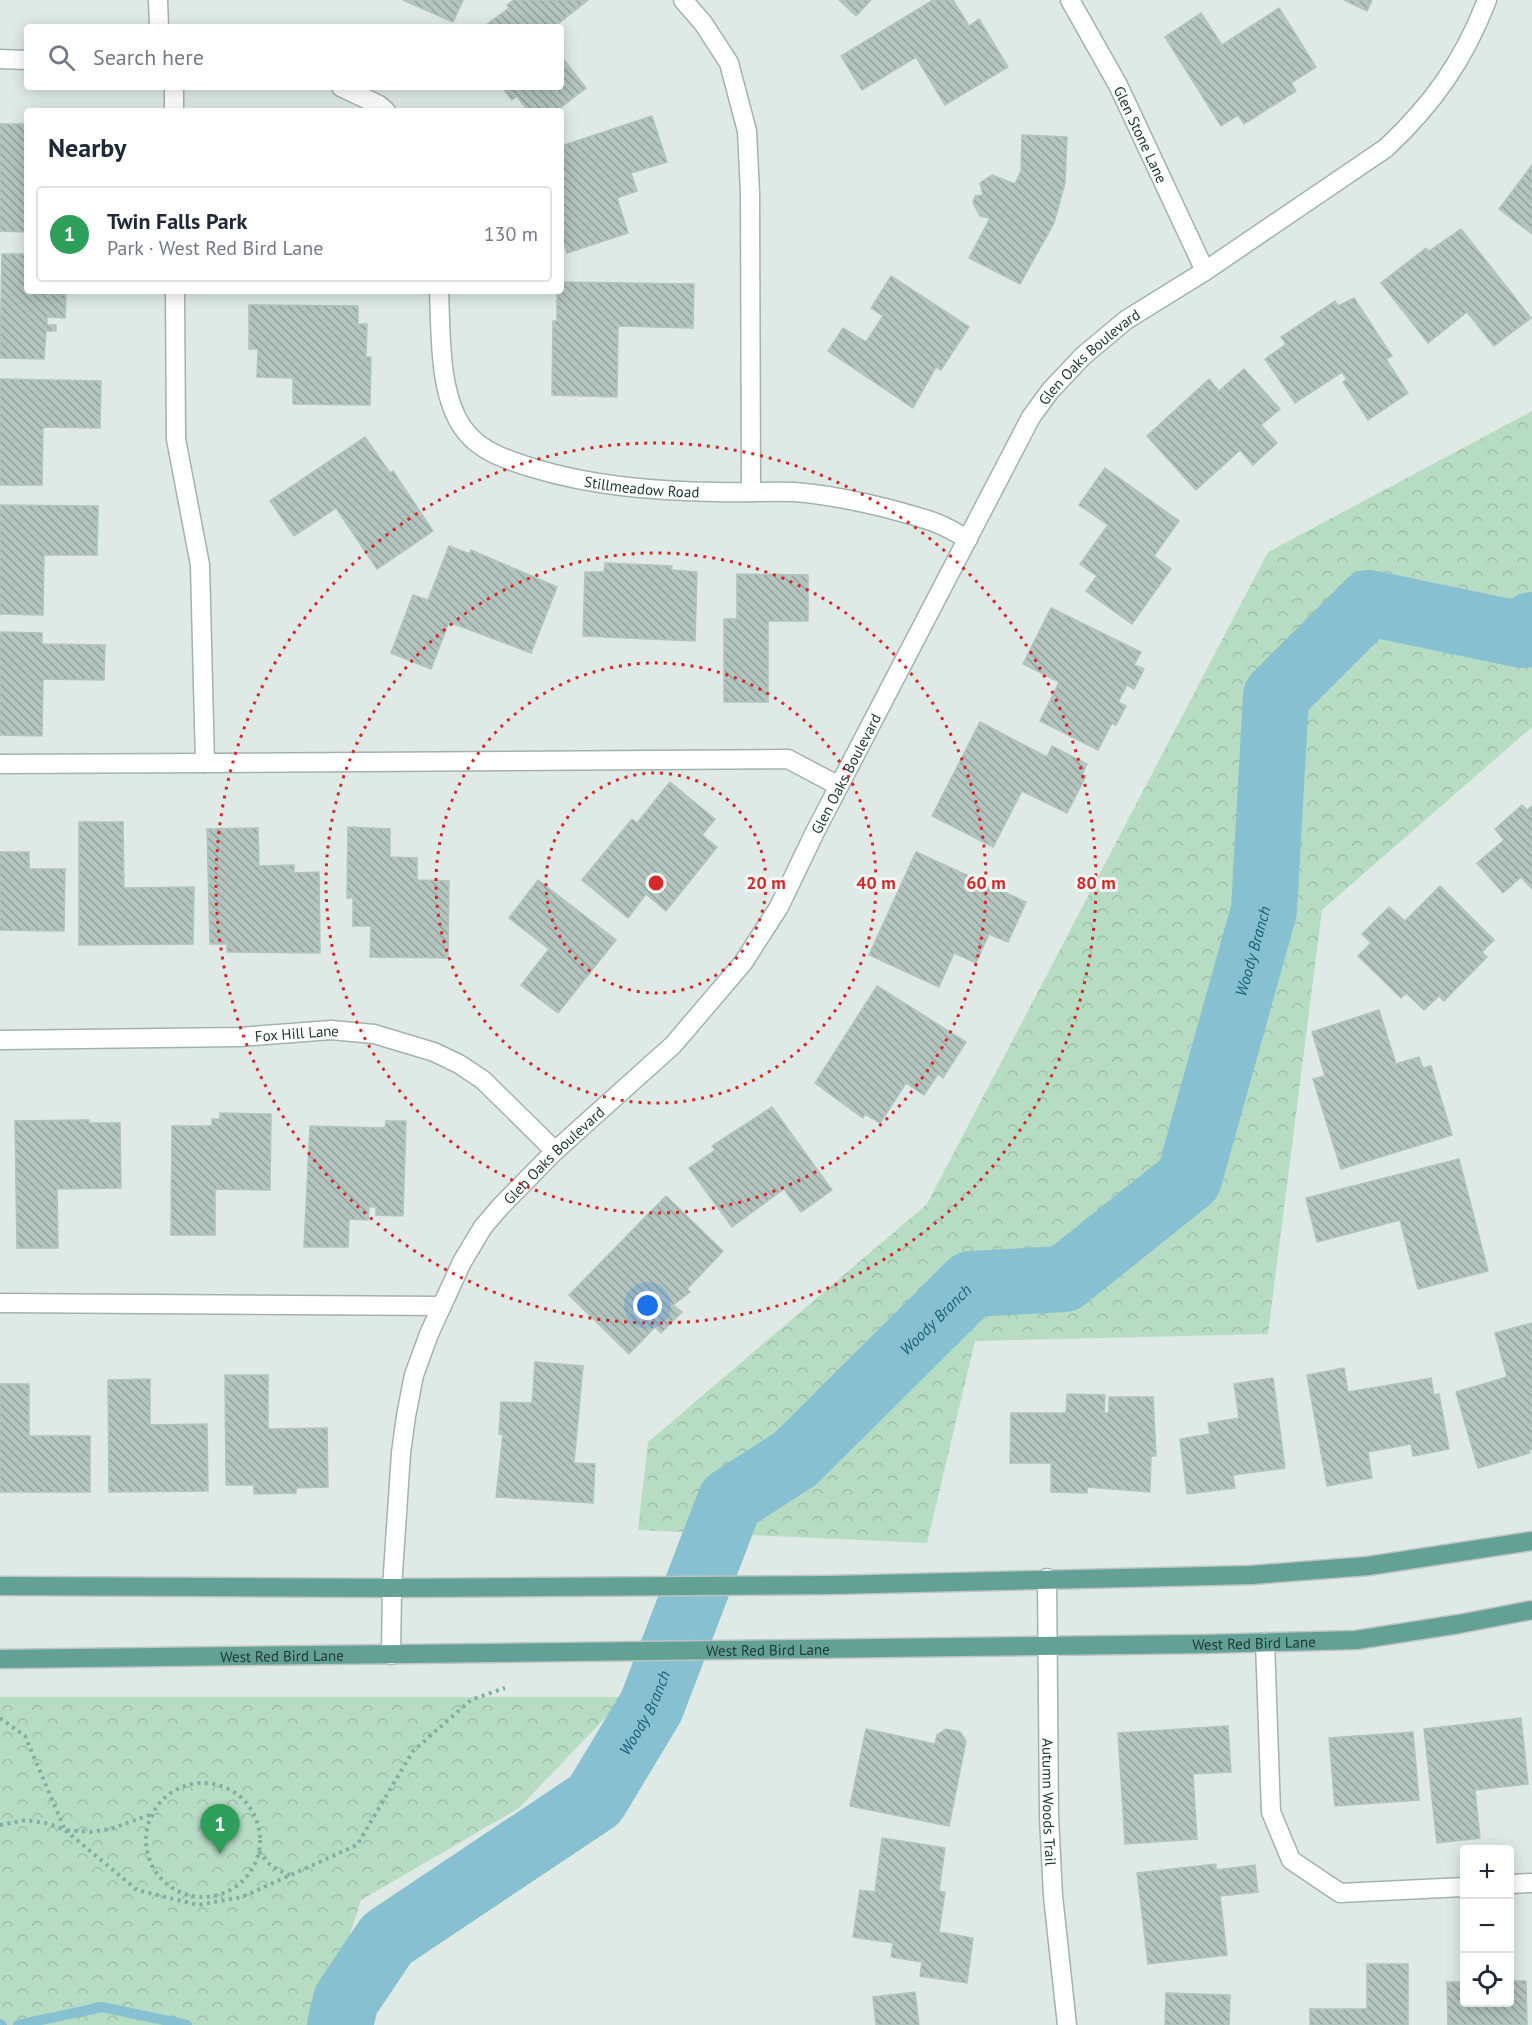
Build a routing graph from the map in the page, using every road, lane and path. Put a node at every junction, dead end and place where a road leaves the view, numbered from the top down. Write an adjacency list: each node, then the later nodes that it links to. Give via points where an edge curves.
1 (158, 0): 5 (street)
2 (683, 0): 15 (street, via 729,63 747,131)
3 (1070, 0): 12 (street, Glen Stone Lane, via 1118,85)
4 (1487, 0): 12 (street, Glen Oaks Boulevard, via 1443,86 1407,128 1386,148)
5 (159, 24)
6 (0, 59): 7 (street)
7 (24, 60)
8 (174, 90): 10 (street)
9 (347, 90): 11 (street)
10 (174, 108)
11 (382, 108)
12 (1206, 272): 16 (street, Glen Oaks Boulevard, via 1125,320 1050,391 1031,417)
13 (175, 294): 17 (street, via 176,439 200,565)
14 (439, 294): 15 (street, Stillmeadow Road, via 447,386 455,412 466,432 496,456 607,486)
15 (751, 492): 16 (street, Stillmeadow Road, via 832,497 933,522)
16 (968, 539): 19 (street, Glen Oaks Boulevard)
17 (205, 763): 18 (street); 19 (street, via 788,759)
18 (0, 764)
19 (839, 786): 21 (street, Glen Oaks Boulevard, via 779,907 743,963 673,1045)
20 (0, 1040): 21 (street, Fox Hill Lane, via 239,1037 331,1030 374,1034 434,1052 483,1080)
21 (555, 1151): 23 (street, Glen Oaks Boulevard, via 483,1227)
22 (0, 1303): 23 (street)
23 (442, 1306): 27 (street, Glen Oaks Boulevard, via 414,1375 406,1416)
24 (1532, 1541): 25 (main road, via 1368,1566 1251,1575)
25 (1047, 1578): 27 (main road, via 832,1585); 30 (street, Autumn Woods Trail)
26 (0, 1586): 27 (main road)
27 (392, 1588): 31 (street, Glen Oaks Boulevard)
28 (1532, 1610): 29 (main road, West Red Bird Lane, via 1356,1640)
29 (1265, 1642): 30 (main road, West Red Bird Lane); 42 (street, via 1270,1812 1291,1860 1340,1893)
30 (1047, 1646): 31 (main road, West Red Bird Lane); 43 (street, Autumn Woods Trail, via 1053,1896)
31 (391, 1655): 32 (main road, West Red Bird Lane)
32 (0, 1659)
33 (505, 1688): 39 (path, via 471,1700 413,1751 357,1845)
34 (0, 1718): 37 (path, via 25,1736)
35 (152, 1814): 37 (path, via 111,1829); 38 (path, via 162,1799 177,1789 212,1784 229,1790 254,1815 260,1832); 38 (path, via 146,1830 146,1849 152,1866 176,1891 193,1896 228,1892 248,1874)
36 (0, 1826): 37 (path, via 26,1820)
37 (65, 1830): 39 (path, via 137,1890 198,1905 242,1897)
38 (259, 1850): 39 (path, via 267,1863)
39 (290, 1876)
40 (1532, 1883): 41 (street)
41 (1514, 1884)
42 (1460, 1887)
43 (1067, 2025)

